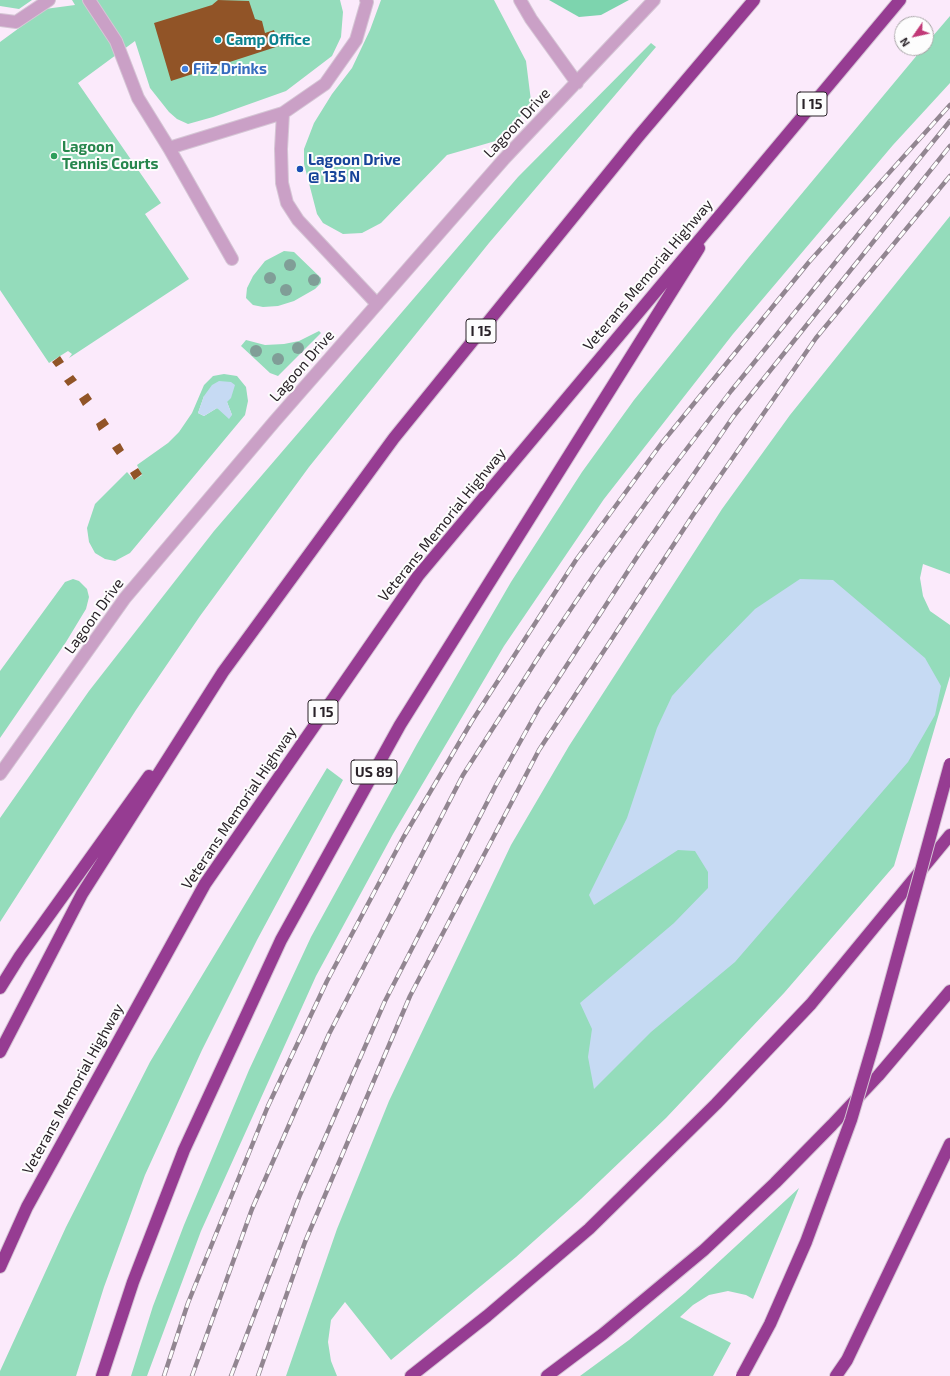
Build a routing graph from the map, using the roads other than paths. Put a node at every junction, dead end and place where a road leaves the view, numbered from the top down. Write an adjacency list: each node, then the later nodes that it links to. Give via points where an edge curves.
1 (49, 0): 8 (street, via 16,22)
2 (89, 0): 11 (street, via 116,41 138,98)
3 (366, 0): 10 (street, via 356,40 325,84)
4 (520, 0): 9 (street)
5 (654, 0): 9 (street, Lagoon Drive)
6 (754, 0): 15 (highway, I 15, via 638,137 394,438)
7 (900, 0): 12 (highway, Veterans Memorial Highway / I 15)
8 (0, 20)
9 (577, 83): 14 (street, Lagoon Drive, via 504,159)
10 (283, 113): 11 (street); 14 (street, via 282,183 288,203 298,220)
11 (169, 148): 13 (street)
12 (724, 209): 23 (highway, Veterans Memorial Highway / I 15, via 418,576 209,877 27,1207); 24 (highway, US 89, via 400,725 281,940 184,1150 133,1282)
13 (232, 259)
14 (377, 304): 17 (street, Lagoon Drive, via 125,598)
15 (223, 672): 19 (highway, via 20,956); 21 (highway, I 15, via 82,894)
16 (950, 764): 27 (highway, bridge, via 847,1132 789,1281)
17 (0, 774)
18 (950, 835): 25 (highway, via 810,1004 716,1104 589,1229 492,1312)
19 (0, 988)
20 (950, 991): 26 (highway, via 878,1076 763,1194 704,1250 629,1313)
21 (0, 1052)
22 (950, 1144): 28 (highway, via 847,1360)
23 (0, 1267)
24 (102, 1376)
25 (410, 1376)
26 (547, 1376)
27 (742, 1376)
28 (836, 1376)

